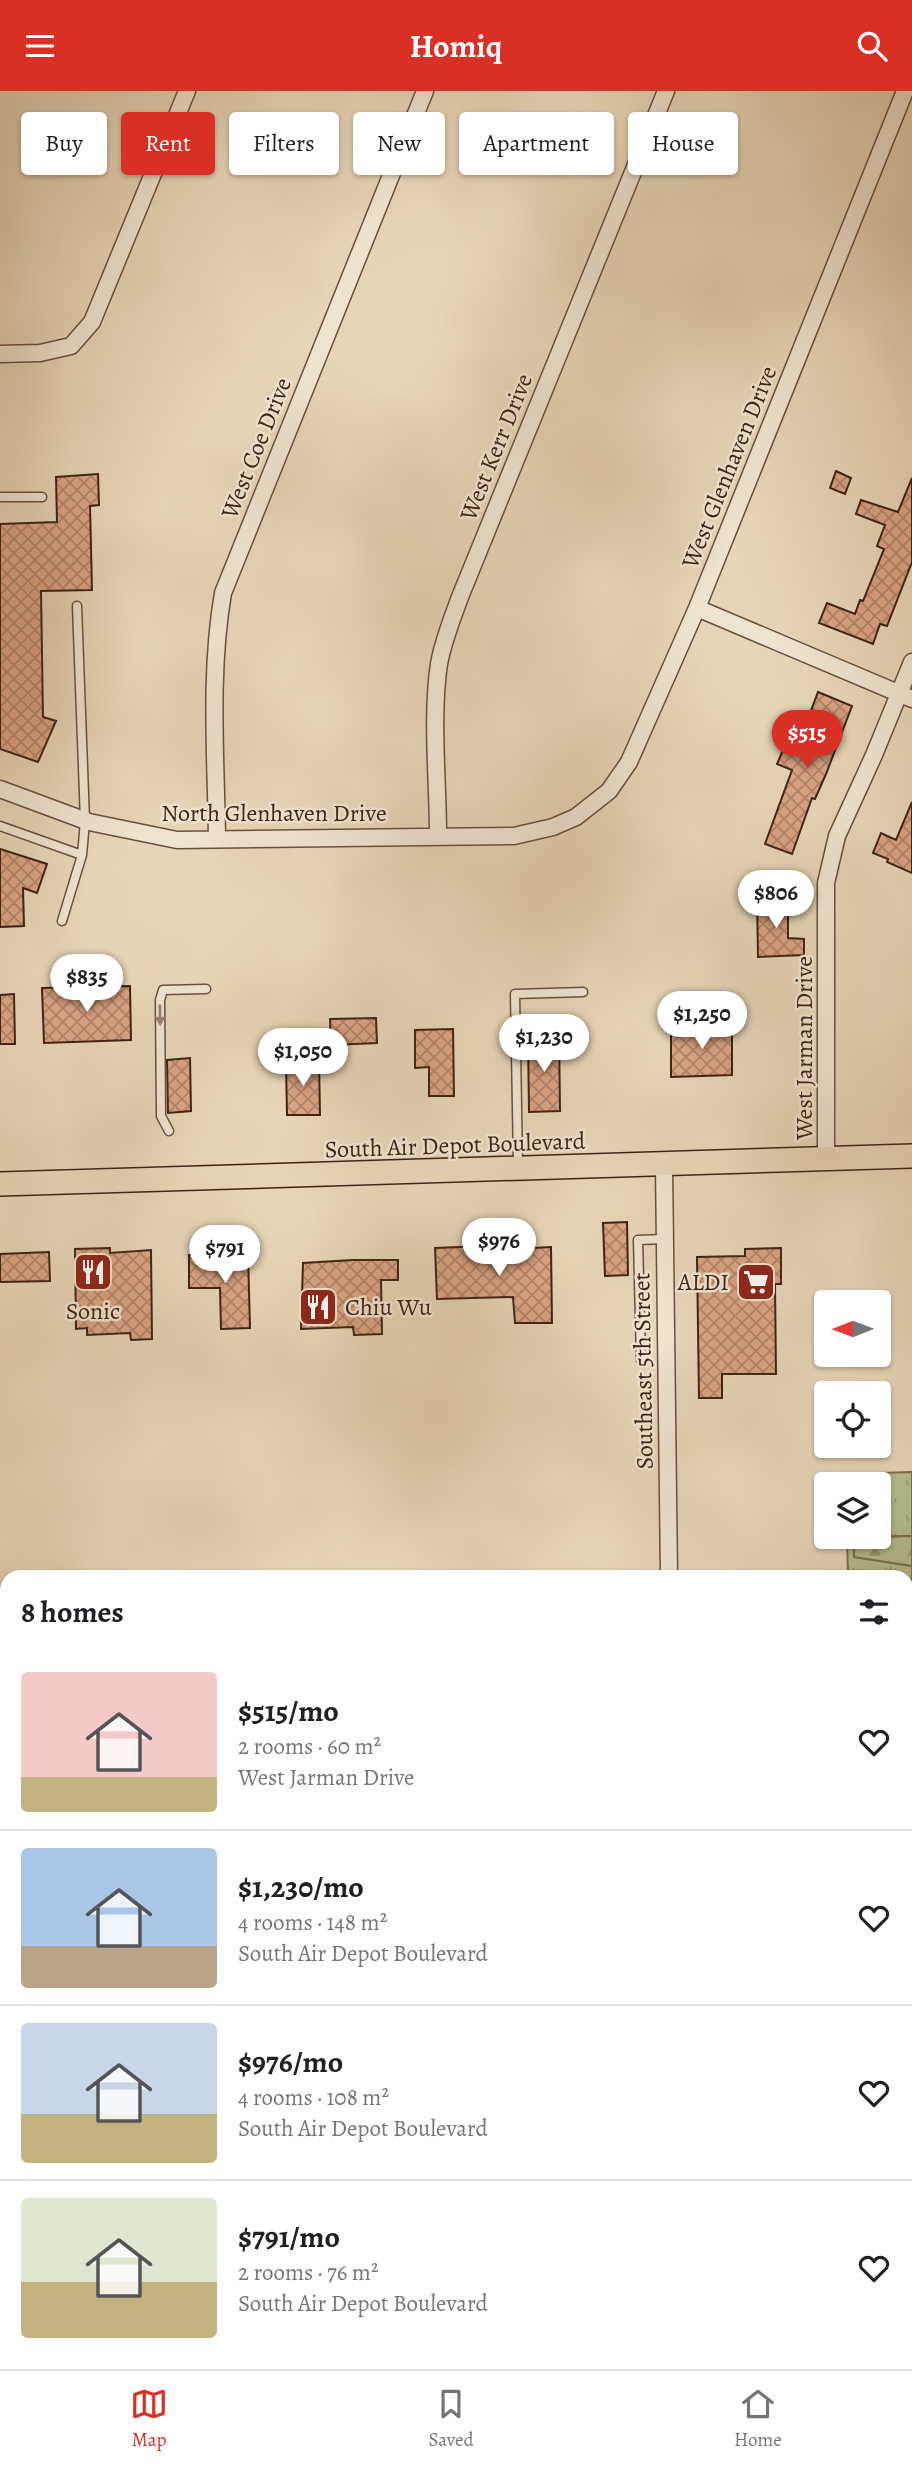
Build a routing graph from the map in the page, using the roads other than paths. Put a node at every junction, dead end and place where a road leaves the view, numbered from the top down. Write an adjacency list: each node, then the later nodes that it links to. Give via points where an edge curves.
1 (187, 91): 5 (street, via 92,322 71,346)
2 (425, 91): 17 (street, West Coe Drive, via 222,593 215,634)
3 (666, 91): 16 (street, West Kerr Drive, via 447,634 436,693)
4 (905, 91): 9 (street, West Glenhaven Drive)
5 (0, 354)
6 (43, 496): 7 (lane)
7 (0, 497)
8 (77, 606): 13 (lane)
9 (697, 608): 11 (street); 15 (street, West Glenhaven Drive, via 629,762 609,792 576,817)
10 (912, 662): 11 (street, West Jarman Drive)
11 (905, 697): 24 (street, West Jarman Drive, via 837,836 826,883)
12 (0, 789): 13 (street, North Glenhaven Drive)
13 (85, 821): 17 (street, North Glenhaven Drive, via 177,840); 18 (lane)
14 (0, 826): 18 (lane)
15 (553, 827): 16 (street, North Glenhaven Drive, via 514,836)
16 (438, 835): 17 (street, North Glenhaven Drive)
17 (217, 839)
18 (82, 855): 19 (lane)
19 (62, 921)
20 (206, 989): 22 (lane, one-way to 22, via 163,990 160,1000 161,1116)
21 (583, 992): 26 (lane, via 515,994)
22 (169, 1131)
23 (912, 1156): 24 (main road, South Air Depot Boulevard)
24 (826, 1157): 25 (main road, South Air Depot Boulevard)
25 (664, 1165): 26 (main road, South Air Depot Boulevard); 28 (street, Southeast 5th Street)
26 (518, 1169): 27 (main road, South Air Depot Boulevard)
27 (0, 1184)
28 (665, 1239): 29 (lane, via 638,1240); 30 (street, Southeast 5th Street)
29 (641, 1360)
30 (669, 1570)

